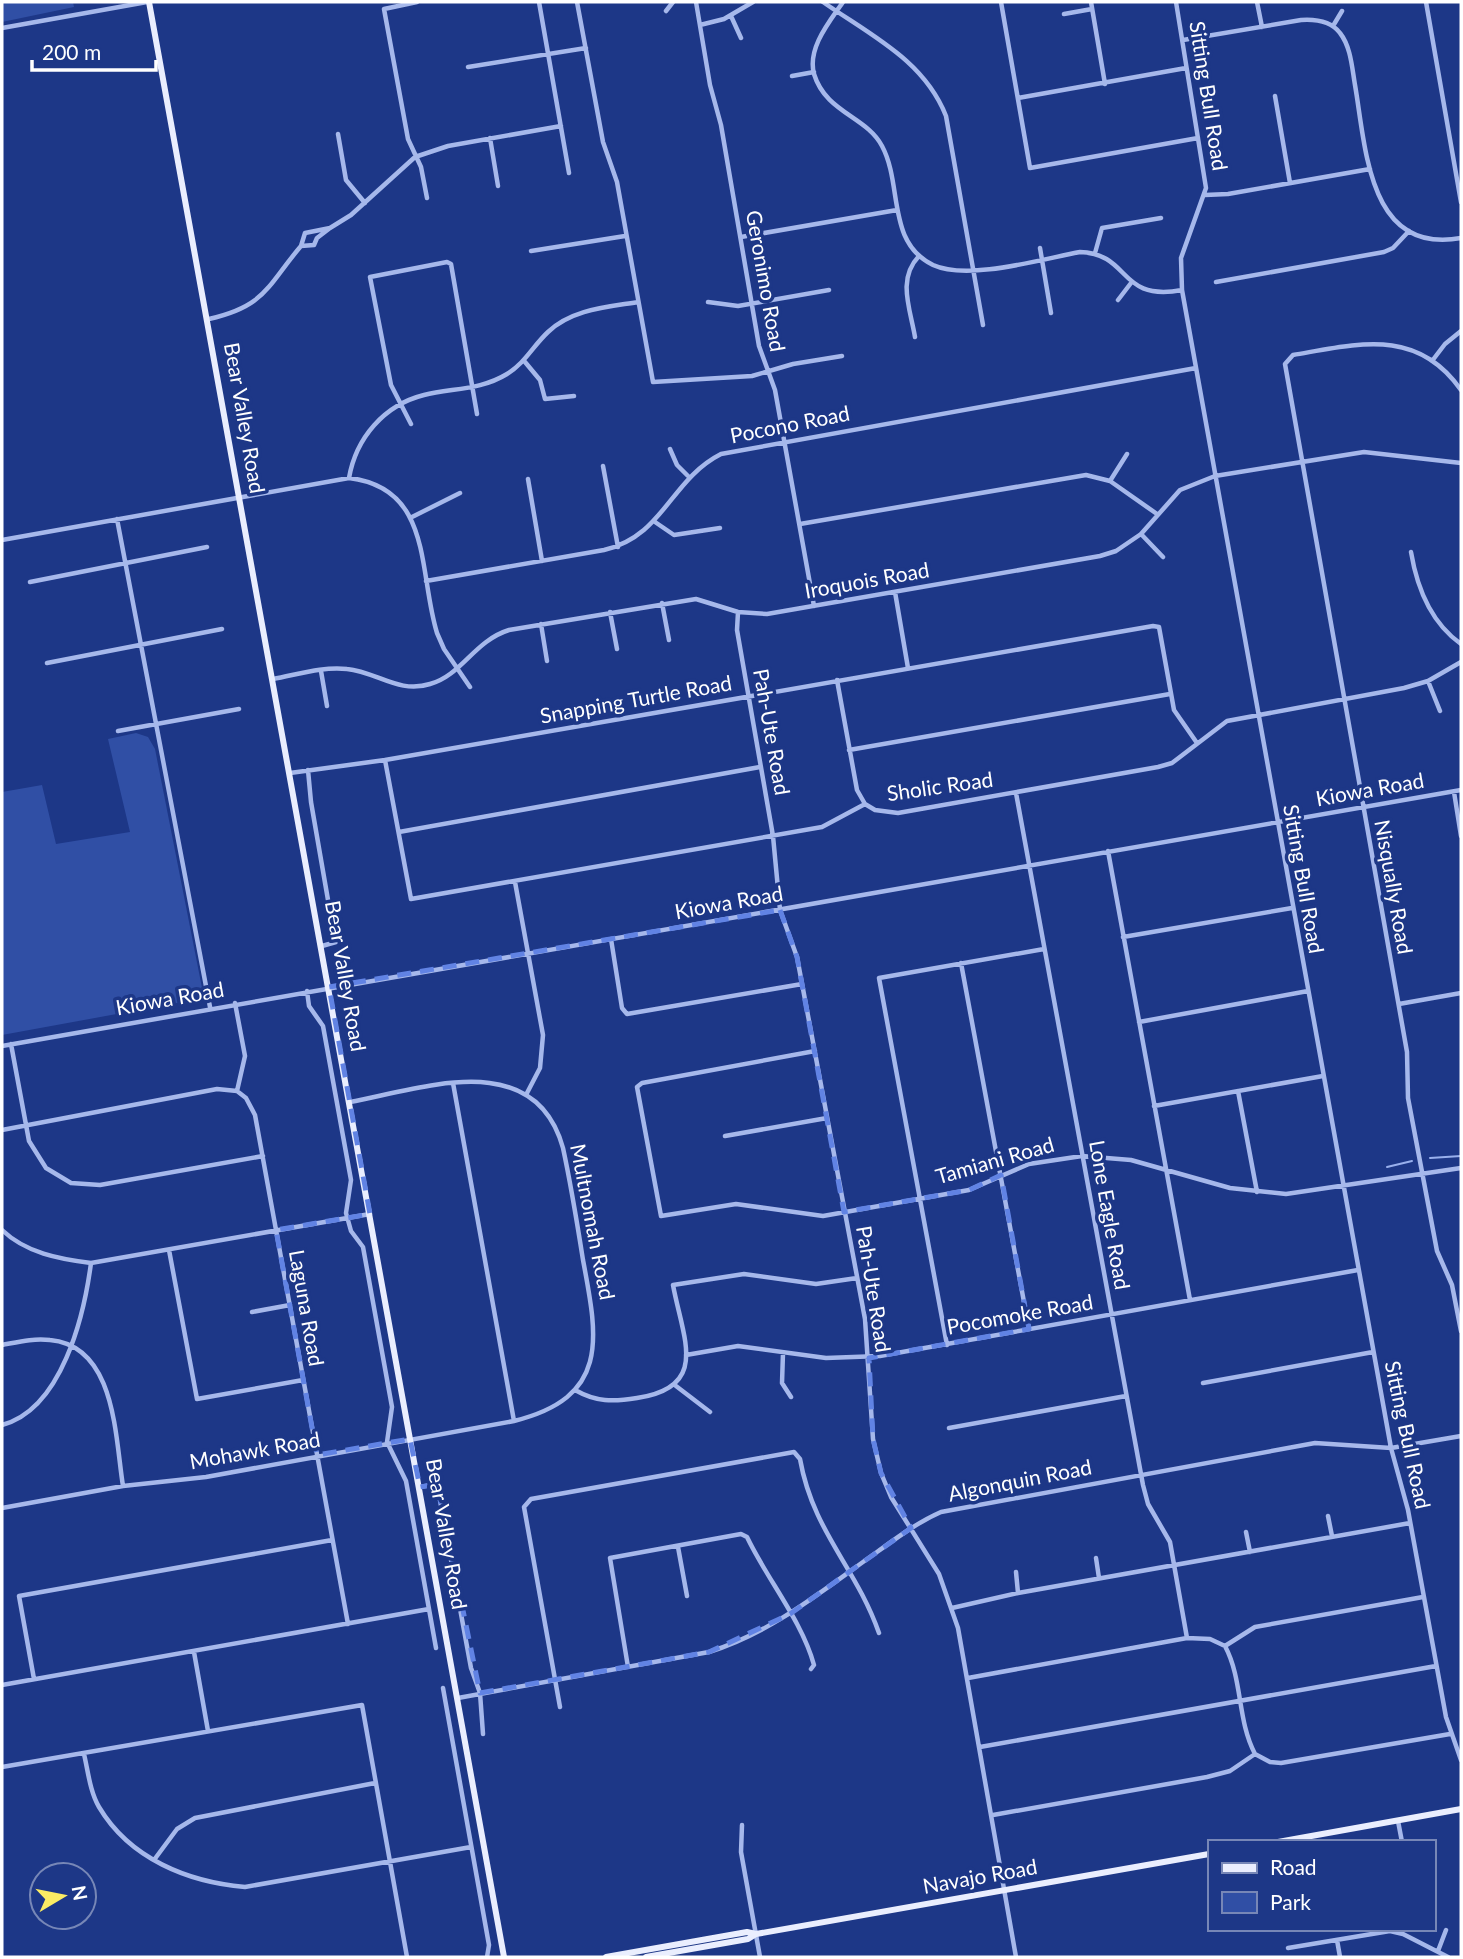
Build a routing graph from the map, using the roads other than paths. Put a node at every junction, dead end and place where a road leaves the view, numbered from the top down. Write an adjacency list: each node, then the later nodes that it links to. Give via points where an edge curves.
1 (148, 2): 24 (street); 72 (main road, Bear Valley Road)
2 (417, 2): 40 (street, via 384,9)
3 (539, 2): 28 (street)
4 (577, 2): 27 (street)
5 (673, 2): 16 (street)
6 (696, 2): 21 (street, Geronimo Road)
7 (753, 2): 20 (street)
8 (823, 2): 18 (street)
9 (843, 2): 18 (street)
10 (1001, 2): 35 (street)
11 (1091, 2): 15 (street)
12 (1176, 2): 26 (street, Sitting Bull Road)
13 (1257, 2): 23 (street)
14 (1426, 2): 47 (street)
15 (1093, 9): 19 (street); 33 (street)
16 (666, 11)
17 (1342, 11): 22 (street)
18 (836, 12): 31 (street, via 814,52); 62 (street, via 915,66 936,92 946,116)
19 (1064, 14)
20 (731, 16): 21 (street); 25 (street)
21 (701, 25): 54 (street, Geronimo Road)
22 (1333, 26): 23 (street, via 1310,19); 41 (street, via 1348,51)
23 (1262, 27): 26 (street)
24 (2, 28)
25 (741, 38)
26 (1183, 40): 30 (street, Sitting Bull Road)
27 (586, 48): 28 (street); 53 (street)
28 (548, 54): 29 (street); 36 (street)
29 (468, 67)
30 (1186, 68): 33 (street); 39 (street, Sitting Bull Road)
31 (814, 72): 32 (street); 49 (street, via 824,95 882,145)
32 (792, 76)
33 (1105, 83): 35 (street)
34 (1275, 96): 43 (street)
35 (1018, 98): 39 (street, via 1030,169)
36 (561, 126): 38 (street); 42 (street)
37 (338, 134): 48 (street, via 346,180)
38 (490, 138): 40 (street); 44 (street)
39 (1198, 138): 45 (street, Sitting Bull Road)
40 (415, 157): 46 (street); 48 (street)
41 (1370, 169): 43 (street); 51 (street, via 1383,206)
42 (569, 173)
43 (1290, 183): 45 (street)
44 (498, 186)
45 (1205, 195): 66 (street, Sitting Bull Road, via 1181,258)
46 (427, 198)
47 (1461, 202)
48 (365, 203): 52 (street)
49 (897, 210): 54 (street); 60 (street, via 906,239)
50 (1161, 218): 59 (street, via 1102,228)
51 (1409, 231): 55 (street, via 1442,240); 63 (street, via 1384,251)
52 (316, 235): 56 (street, via 314,245); 56 (street, via 305,233)
53 (625, 236): 58 (street); 68 (street)
54 (741, 237): 70 (street, Geronimo Road)
55 (1461, 237)
56 (301, 246): 72 (street, via 264,294 244,308)
57 (1040, 248): 61 (street)
58 (531, 251)
59 (1095, 253): 61 (street); 64 (street, via 1109,260)
60 (919, 256): 62 (street, via 957,271); 75 (street, via 905,281)
61 (1042, 259): 62 (street); 71 (street)
62 (973, 270): 73 (street)
63 (1216, 282)
64 (1131, 284): 66 (street, via 1157,293); 67 (street)
65 (830, 290): 70 (street)
66 (1182, 290): 79 (street, Sitting Bull Road)
67 (1118, 300)
68 (638, 302): 78 (street, via 565,319 547,332); 80 (street, via 653,382)
69 (708, 302): 70 (street, via 727,307)
70 (752, 304): 80 (street, Geronimo Road)
71 (1051, 313)
72 (209, 319): 99 (main road, Bear Valley Road)
73 (983, 324)
74 (1461, 331): 77 (street)
75 (915, 337)
76 (842, 356): 80 (street)
77 (1432, 361): 82 (street); 90 (street, Nisqually Road, via 1398,345 1373,343 1293,355 1285,364)
78 (525, 362): 81 (street); 83 (street, via 540,380 545,399)
79 (1196, 369): 87 (street, Pocono Road); 94 (street, Sitting Bull Road)
80 (768, 373): 87 (street, Geronimo Road)
81 (473, 388): 84 (street, via 424,395); 84 (street, via 451,264 370,277 391,385); 85 (street)
82 (1461, 390)
83 (574, 396)
84 (400, 405): 86 (street); 95 (street, via 373,426 358,448)
85 (477, 414)
86 (411, 424)
87 (785, 441): 93 (street, Pocono Road, via 721,454); 104 (street, Geronimo Road)
88 (670, 449): 93 (street)
89 (1127, 454): 97 (street)
90 (1302, 461): 91 (street, Iroquois Road, via 1364,452); 94 (street, Iroquois Road); 139 (street, Nisqually Road)
91 (1461, 463)
92 (603, 466): 109 (street)
93 (688, 476): 103 (street, Pocono Road)
94 (1215, 476): 100 (street, Iroquois Road, via 1180,490); 143 (street, Sitting Bull Road)
95 (349, 478): 99 (street); 101 (street, via 386,489)
96 (528, 479): 112 (street)
97 (1110, 481): 100 (street); 104 (street, via 1086,475)
98 (460, 493): 101 (street)
99 (240, 497): 102 (street); 133 (main road, Bear Valley Road)
100 (1157, 514): 106 (street, Iroquois Road)
101 (412, 517): 114 (street)
102 (117, 519): 107 (street); 113 (street)
103 (655, 522): 105 (street, via 674,535); 109 (street, Pocono Road)
104 (800, 524): 118 (street, Geronimo Road)
105 (720, 528)
106 (1141, 534): 111 (street); 116 (street, Iroquois Road, via 1100,556)
107 (2, 540)
108 (207, 547): 113 (street)
109 (618, 547): 112 (street, Pocono Road)
110 (1411, 552): 124 (street, via 1428,608 1448,635)
111 (1163, 557)
112 (542, 561): 114 (street, Pocono Road)
113 (125, 563): 115 (street); 125 (street)
114 (426, 581): 131 (street, via 437,633)
115 (30, 582)
116 (895, 592): 118 (street, Iroquois Road); 130 (street)
117 (662, 603): 119 (street, Iroquois Road); 120 (street, Iroquois Road, via 696,599); 123 (street)
118 (814, 606): 120 (street, Iroquois Road, via 767,614)
119 (610, 612): 121 (street, Iroquois Road); 126 (street)
120 (738, 612): 138 (street, Pah-Ute Road)
121 (541, 624): 127 (street); 131 (street, Iroquois Road, via 495,634)
122 (222, 629): 125 (street)
123 (669, 640)
124 (1461, 643)
125 (141, 645): 129 (street); 144 (street)
126 (617, 649)
127 (547, 661)
128 (1461, 662): 135 (street, Sholic Road)
129 (47, 663)
130 (908, 668): 134 (street, Snapping Turtle Road); 137 (street, Snapping Turtle Road, via 1153,626 1159,627)
131 (456, 669): 132 (street, Iroquois Road, via 441,680 415,687 349,669); 136 (street)
132 (321, 671): 133 (street, Iroquois Road); 140 (street)
133 (273, 679): 151 (main road, Bear Valley Road)
134 (837, 680): 138 (street, Snapping Turtle Road); 147 (street)
135 (1428, 681): 139 (street, Sholic Road); 142 (street)
136 (470, 687)
137 (1170, 694): 146 (street, via 1182,726); 147 (street)
138 (749, 696): 148 (street, Snapping Turtle Road); 149 (street, Pah-Ute Road)
139 (1344, 699): 143 (street, Sholic Road); 156 (street, Nisqually Road)
140 (327, 706)
141 (239, 709): 144 (street)
142 (1440, 711)
143 (1258, 714): 146 (street, Sholic Road, via 1227,721); 157 (street, Sitting Bull Road)
144 (156, 724): 145 (street); 179 (street)
145 (118, 731)
146 (1197, 743): 154 (street, Sholic Road, via 1158,768)
147 (849, 750): 155 (street, via 857,790)
148 (385, 760): 150 (street, Snapping Turtle Road); 158 (street)
149 (760, 766): 158 (street); 159 (street, Pah-Ute Road)
150 (308, 770): 151 (street, Snapping Turtle Road); 168 (street, via 338,937 336,943)
151 (290, 773): 168 (main road, Bear Valley Road)
152 (1461, 790): 153 (street, Kiowa Road)
153 (1454, 792): 156 (street, Kiowa Road); 160 (street)
154 (1016, 793): 155 (street, Sholic Road, via 898,813); 162 (street, Lone Eagle Road)
155 (865, 804): 159 (street, Sholic Road, via 822,827)
156 (1363, 807): 157 (street, Kiowa Road); 178 (street, Nisqually Road)
157 (1277, 822): 161 (street, Kiowa Road); 164 (street, Sitting Bull Road)
158 (399, 832): 163 (street, Sholic Road, via 411,899)
159 (773, 836): 163 (street, Sholic Road); 165 (street, Pah-Ute Road)
160 (1461, 836)
161 (1108, 851): 162 (street, Kiowa Road); 166 (street)
162 (1029, 867): 165 (street, Kiowa Road); 169 (street, Lone Eagle Road)
163 (515, 882): 170 (street)
164 (1292, 908): 166 (street); 174 (street, Sitting Bull Road)
165 (780, 910): 167 (street, Kiowa Road); 172 (street, Pah-Ute Road)
166 (1123, 937): 180 (street)
167 (611, 939): 170 (street, Kiowa Road); 172 (street, via 622,1008 628,1014)
168 (322, 946): 173 (main road, Bear Valley Road)
169 (1044, 949): 171 (street); 196 (street, Lone Eagle Road)
170 (528, 954): 173 (street, Kiowa Road); 188 (street, via 543,1049 540,1068)
171 (961, 963): 200 (street); 203 (street, via 879,978)
172 (802, 984): 183 (street, Pah-Ute Road)
173 (329, 988): 175 (street, Kiowa Road); 189 (main road, Bear Valley Road)
174 (1308, 991): 180 (street); 184 (street, Sitting Bull Road)
175 (307, 992): 177 (street, Kiowa Road); 206 (street, via 309,1006 323,1026 351,1178)
176 (1461, 993): 178 (street)
177 (235, 1003): 179 (street, Kiowa Road); 186 (street, via 245,1056)
178 (1399, 1004): 199 (street, Nisqually Road, via 1408,1098)
179 (210, 1007): 181 (street, Kiowa Road)
180 (1139, 1022): 190 (street)
181 (11, 1044): 182 (street, Kiowa Road); 192 (street)
182 (2, 1046)
183 (815, 1051): 191 (street, Pah-Ute Road); 204 (street, Tamiani Road, via 637,1087 661,1216 736,1204 823,1216)
184 (1323, 1076): 187 (street); 201 (street, Sitting Bull Road)
185 (453, 1083): 188 (street, via 480,1080); 189 (street); 233 (street)
186 (237, 1091): 192 (street, via 217,1088); 195 (street, Laguna Road, via 255,1115)
187 (1238, 1091): 190 (street); 202 (street)
188 (527, 1093): 229 (street, Multnomah Road, via 559,1134 595,1325 591,1361)
189 (350, 1102): 205 (main road, Bear Valley Road)
190 (1154, 1106): 198 (street)
191 (827, 1118): 194 (street); 204 (street, Pah-Ute Road)
192 (26, 1125): 193 (street); 195 (street, via 36,1156 46,1168 84,1186)
193 (2, 1130)
194 (725, 1136)
195 (263, 1156): 208 (street, Laguna Road)
196 (1082, 1156): 198 (street, Tamiani Road); 200 (street, Tamiani Road, via 1029,1164); 216 (street, Lone Eagle Road)
197 (1461, 1168): 199 (street, Tamiani Road)
198 (1166, 1169): 202 (street, Tamiani Road); 213 (street)
199 (1422, 1171): 201 (street, Tamiani Road); 218 (street, Nisqually Road, via 1437,1251 1452,1285)
200 (1001, 1175): 203 (street, Tamiani Road, via 969,1189); 217 (street)
201 (1343, 1186): 202 (street, Tamiani Road, via 1286,1194); 211 (street, Sitting Bull Road)
202 (1257, 1192)
203 (920, 1199): 204 (street, Tamiani Road); 221 (street)
204 (844, 1212): 212 (street, Pah-Ute Road)
205 (370, 1214): 206 (street); 237 (main road, Bear Valley Road)
206 (348, 1218): 208 (street); 238 (street, via 363,1247 392,1407)
207 (2, 1230): 210 (street, via 57,1259)
208 (276, 1230): 209 (street); 214 (street, Laguna Road)
209 (169, 1250): 210 (street); 226 (street, via 197,1399)
210 (91, 1263): 220 (street, via 84,1311)
211 (1358, 1270): 213 (street, Pocomoke Road); 222 (street, Sitting Bull Road)
212 (857, 1278): 224 (street, via 816,1284 744,1274 673,1285); 225 (street, Pah-Ute Road)
213 (1190, 1300): 216 (street, Pocomoke Road)
214 (289, 1305): 215 (street); 226 (street, Laguna Road)
215 (252, 1312)
216 (1111, 1315): 217 (street, Pocomoke Road); 230 (street, Lone Eagle Road)
217 (1029, 1329): 221 (street, Pocomoke Road)
218 (1461, 1331)
219 (2, 1345): 220 (street, via 34,1339)
220 (70, 1345): 234 (street, via 48,1393 28,1413); 242 (street, via 90,1359 103,1380)
221 (947, 1345): 225 (street, Pocomoke Road)
222 (1373, 1352): 227 (street); 239 (street, Sitting Bull Road)
223 (783, 1353): 224 (street, Pocomoke Road, via 738,1346); 225 (street, Pocomoke Road); 231 (street, via 782,1383)
224 (687, 1354): 228 (street, via 685,1371)
225 (869, 1356): 247 (street, Pah-Ute Road, via 878,1462 891,1497)
226 (303, 1380): 240 (street, Laguna Road)
227 (1203, 1383)
228 (676, 1385): 229 (street, via 662,1394 621,1401 593,1400); 232 (street)
229 (575, 1390): 233 (street, Multnomah Road, via 543,1414)
230 (1126, 1396): 235 (street); 241 (street, Lone Eagle Road)
231 (791, 1397)
232 (710, 1412)
233 (514, 1421): 237 (street, Mohawk Road)
234 (2, 1424)
235 (949, 1428)
236 (1461, 1436): 239 (street, Algonquin Road)
237 (410, 1439): 238 (street, Mohawk Road); 243 (main road, Bear Valley Road)
238 (387, 1442): 240 (street, Mohawk Road); 262 (street, via 406,1481)
239 (1391, 1448): 241 (street, Algonquin Road, via 1315,1443); 246 (street, Sitting Bull Road)
240 (317, 1455): 242 (street, Mohawk Road, via 171,1482); 250 (street, Laguna Road)
241 (1141, 1475): 247 (street, Algonquin Road, via 942,1512); 254 (street, Lone Eagle Road, via 1148,1504 1170,1542)
242 (123, 1486): 244 (street, Mohawk Road)
243 (420, 1488): 278 (street, via 437,1484 471,1668); 279 (main road, Bear Valley Road)
244 (2, 1508)
245 (1328, 1516): 249 (street)
246 (1410, 1523): 249 (street); 260 (street, Sitting Bull Road)
247 (911, 1528): 255 (street, Algonquin Road); 261 (street, Pah-Ute Road)
248 (1246, 1532): 252 (street)
249 (1332, 1536): 252 (street)
250 (332, 1540): 264 (street, Laguna Road); 274 (street, via 19,1596)
251 (678, 1547): 259 (street); 263 (street, via 741,1534 747,1537); 271 (street, via 610,1558)
252 (1250, 1552): 254 (street)
253 (1096, 1558): 257 (street)
254 (1175, 1566): 257 (street); 266 (street, Lone Eagle Road)
255 (850, 1572): 263 (street, Algonquin Road); 265 (street); 275 (street, via 817,1519 794,1452 531,1499 524,1507)
256 (1016, 1572): 258 (street)
257 (1099, 1578): 258 (street)
258 (1018, 1593): 261 (street)
259 (687, 1596)
260 (1423, 1597): 267 (street, via 1255,1627); 270 (street, Sitting Bull Road)
261 (952, 1608): 273 (street, Pah-Ute Road)
262 (429, 1609): 264 (street); 268 (street)
263 (790, 1614): 271 (street, Algonquin Road, via 737,1643); 272 (street, via 810,1651)
264 (348, 1624): 269 (street)
265 (879, 1633)
266 (1187, 1638): 267 (street, via 1210,1639); 273 (street)
267 (1225, 1646): 280 (street)
268 (436, 1648)
269 (194, 1652): 274 (street); 282 (street)
270 (1436, 1666): 280 (street); 284 (street, Sitting Bull Road)
271 (628, 1667): 275 (street, Algonquin Road)
272 (811, 1669)
273 (968, 1678): 285 (street, Pah-Ute Road)
274 (34, 1679): 276 (street)
275 (556, 1680): 278 (street, Algonquin Road); 281 (street)
276 (2, 1685)
277 (443, 1688): 297 (street)
278 (480, 1693): 279 (street, Algonquin Road); 283 (street)
279 (458, 1698): 309 (main road, Bear Valley Road)
280 (1241, 1701): 285 (street); 287 (street, via 1246,1734)
281 (560, 1707)
282 (208, 1731): 286 (street); 290 (street, via 362,1705)
283 (482, 1734)
284 (1450, 1734): 287 (street, via 1281,1763); 288 (street, Sitting Bull Road)
285 (980, 1746): 292 (street, Pah-Ute Road)
286 (84, 1754): 289 (street); 299 (street, via 97,1805 122,1838)
287 (1255, 1754): 292 (street, via 1230,1771 1207,1777)
288 (1461, 1759)
289 (2, 1767)
290 (375, 1783): 299 (street, via 195,1818 177,1829); 300 (street)
291 (1461, 1809): 293 (main road)
292 (992, 1815): 301 (street, Pah-Ute Road)
293 (1398, 1821): 295 (main road); 296 (street)
294 (742, 1825): 303 (street, via 741,1852)
295 (1301, 1840)
296 (1402, 1840)
297 (471, 1847): 300 (street); 308 (street, via 489,1945)
298 (1208, 1854): 301 (main road, Navajo Road)
299 (154, 1860): 300 (street, via 214,1884 246,1887)
300 (389, 1860): 307 (street)
301 (1004, 1890): 303 (main road, Navajo Road); 313 (street, Pah-Ute Road)
302 (1446, 1930): 306 (street)
303 (756, 1934): 310 (main road, Navajo Road); 311 (main road, Navajo Road); 312 (street)
304 (1337, 1940): 305 (street); 306 (street, via 1390,1931); 314 (street)
305 (1288, 1948)
306 (1438, 1951): 315 (street)
307 (407, 1957)
308 (487, 1957)
309 (504, 1957)
310 (606, 1957)
311 (646, 1957)
312 (760, 1957)
313 (1016, 1957)
314 (1340, 1957)
315 (1448, 1957)

